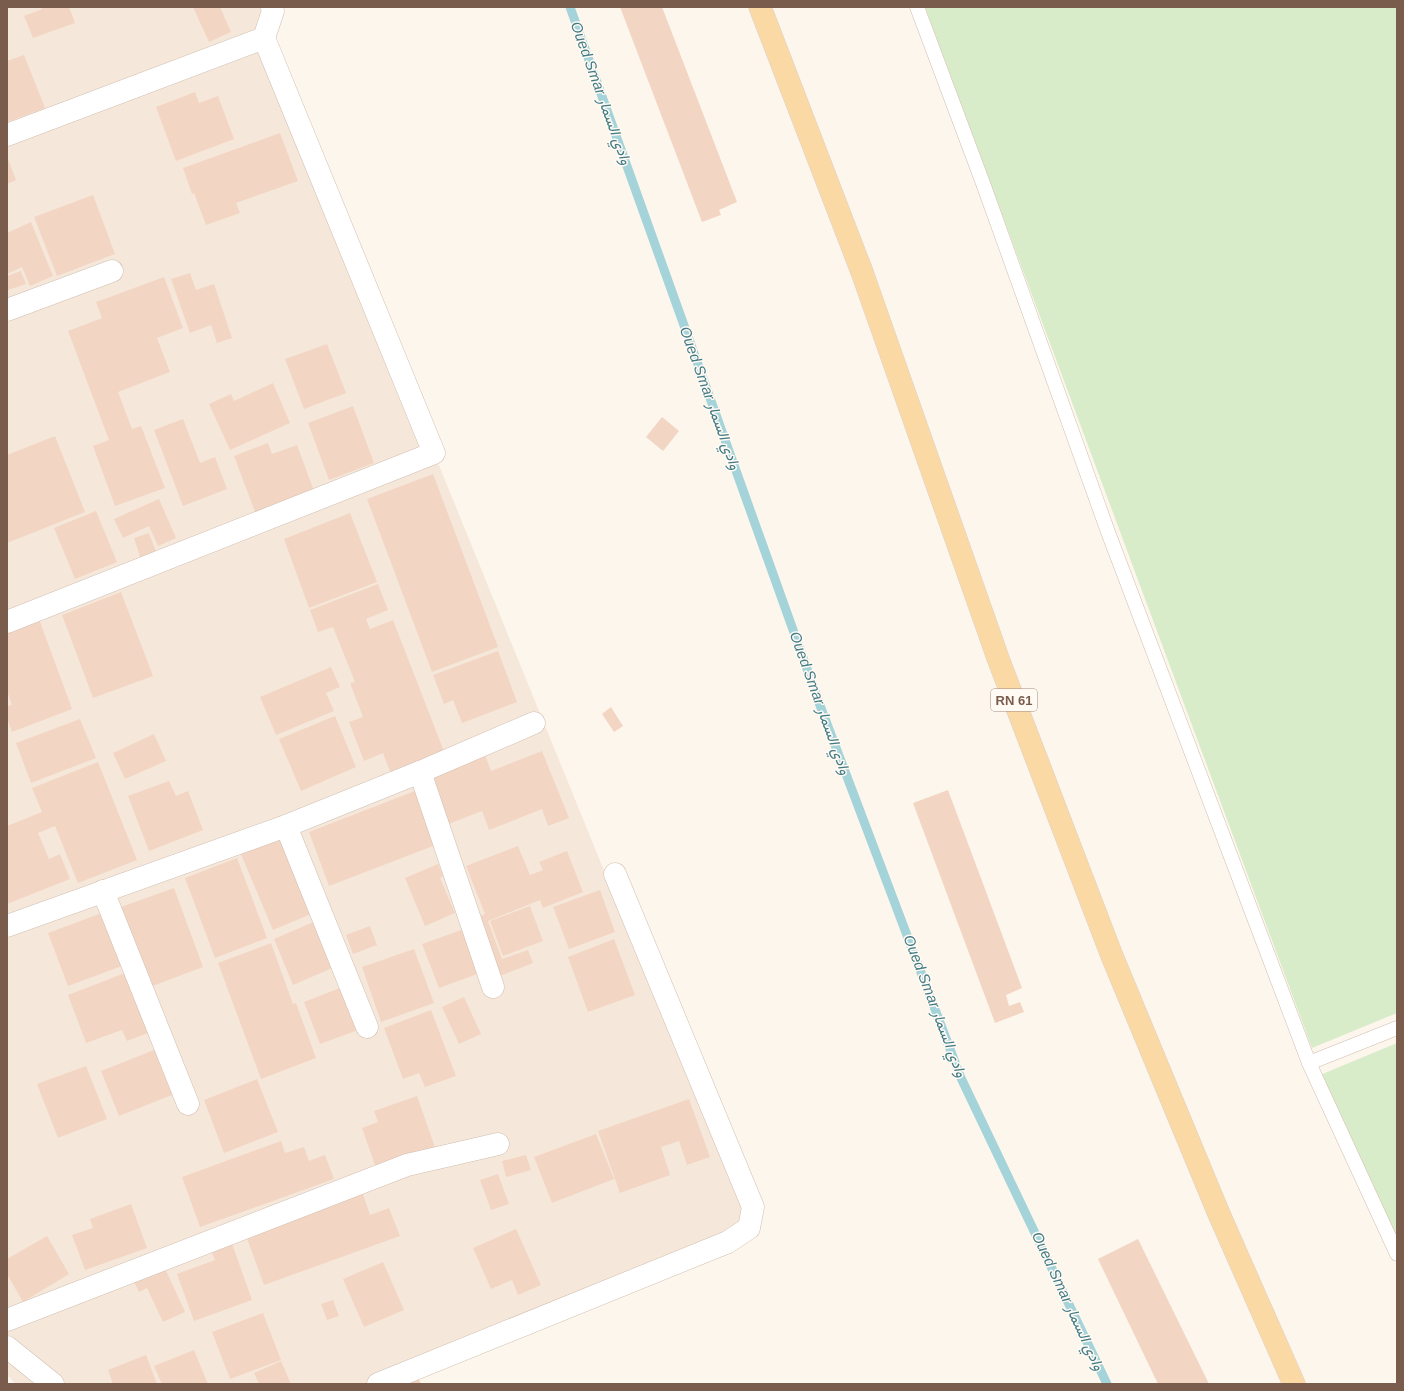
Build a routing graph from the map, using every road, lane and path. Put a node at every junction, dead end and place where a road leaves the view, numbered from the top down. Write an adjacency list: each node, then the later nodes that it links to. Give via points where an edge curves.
1 (272, 7): 4 (street)
2 (760, 7): 26 (main road, RN 61, via 862,272 999,661 1112,956 1219,1214)
3 (917, 7): 18 (lane, via 1108,532)
4 (264, 38): 5 (street); 8 (street, via 434,452)
5 (7, 135)
6 (112, 271): 7 (street)
7 (7, 310)
8 (7, 622)
9 (534, 723): 10 (street)
10 (420, 772): 11 (street); 15 (street)
11 (286, 826): 13 (street); 16 (street)
12 (615, 874): 25 (street, via 753,1207 749,1228 728,1242)
13 (103, 891): 14 (street); 19 (street)
14 (7, 926)
15 (492, 987)
16 (367, 1026)
17 (1397, 1028): 18 (lane)
18 (1309, 1063): 21 (lane)
19 (188, 1104)
20 (498, 1144): 22 (street, via 407,1166)
21 (1397, 1254)
22 (7, 1320)
23 (7, 1347): 24 (street)
24 (53, 1384)
25 (378, 1384)
26 (1294, 1384)

